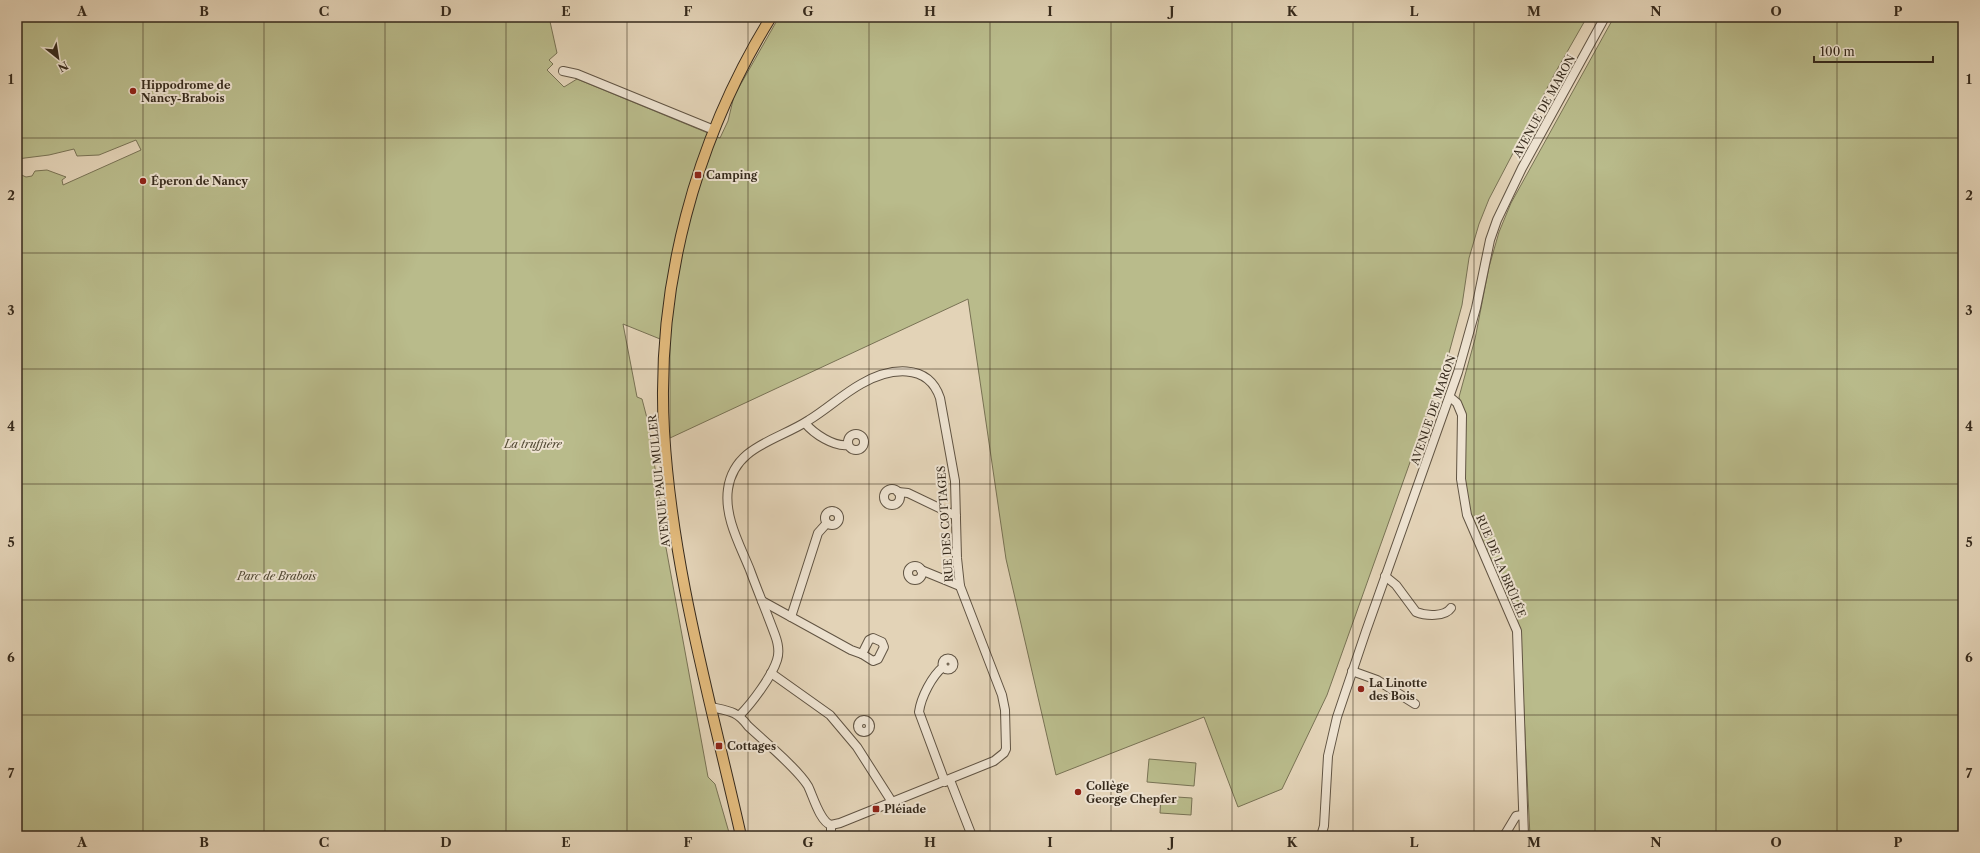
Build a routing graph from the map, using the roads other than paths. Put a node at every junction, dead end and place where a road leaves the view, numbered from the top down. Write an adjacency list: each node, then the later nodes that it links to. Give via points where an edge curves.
1 (771, 17): 4 (main road, AVENUE PAUL MULLER, via 735,82)
2 (1605, 17): 5 (street, AVENUE DE MARON, via 1522,168 1497,220 1487,252 1466,347)
3 (563, 71): 4 (street, via 577,74)
4 (714, 130): 22 (main road, AVENUE PAUL MULLER, via 690,200 675,264 666,323 663,396 668,479 678,551)
5 (1450, 397): 12 (street, AVENUE DE MARON); 28 (street, RUE DE LA BRÛLÉE, via 1457,403 1462,415 1461,479 1467,515 1517,631)
6 (805, 423): 7 (street, via 812,432 842,446); 9 (street, RUE DES COTTAGES, via 860,384 878,376 902,371 922,375 934,386 940,398 954,471); 14 (street, RUE DES COTTAGES, via 749,452 738,464 730,482 730,514)
7 (848, 445)
8 (898, 492): 9 (street, via 908,493)
9 (956, 516): 13 (street, RUE DES COTTAGES)
10 (827, 523): 16 (street, via 818,533)
11 (921, 570): 13 (street)
12 (1386, 576): 15 (street, via 1416,612 1443,614); 19 (street, AVENUE DE MARON)
13 (960, 586): 26 (street, RUE DES COTTAGES, via 1002,695 1007,744 1004,753 994,761)
14 (762, 601): 16 (street); 20 (street, RUE DES COTTAGES, via 778,644 777,661)
15 (1451, 608)
16 (791, 617): 17 (street)
17 (862, 654)
18 (943, 667): 26 (street, via 936,672 919,712)
19 (1352, 671): 21 (street, via 1377,680); 30 (street, AVENUE DE MARON, via 1328,756)
20 (770, 673): 23 (street, RUE DES COTTAGES); 25 (street, via 824,709)
21 (1415, 704)
22 (710, 707): 23 (street); 31 (main road, AVENUE PAUL MULLER)
23 (740, 715): 29 (street, via 748,726 802,778 826,823)
24 (861, 731): 25 (street)
25 (853, 741): 27 (street)
26 (947, 781): 27 (street, RUE DES COTTAGES); 33 (street)
27 (892, 802): 29 (street, RUE DES COTTAGES)
28 (1522, 815): 36 (street, via 1516,816); 37 (street, RUE DE LA BRÛLÉE)
29 (831, 825): 32 (street)
30 (1324, 826): 34 (street, AVENUE DE MARON); 35 (street, AVENUE DE MARON)
31 (741, 836)
32 (831, 836)
33 (972, 836)
34 (1321, 836)
35 (1326, 836)
36 (1504, 836)
37 (1524, 836)

